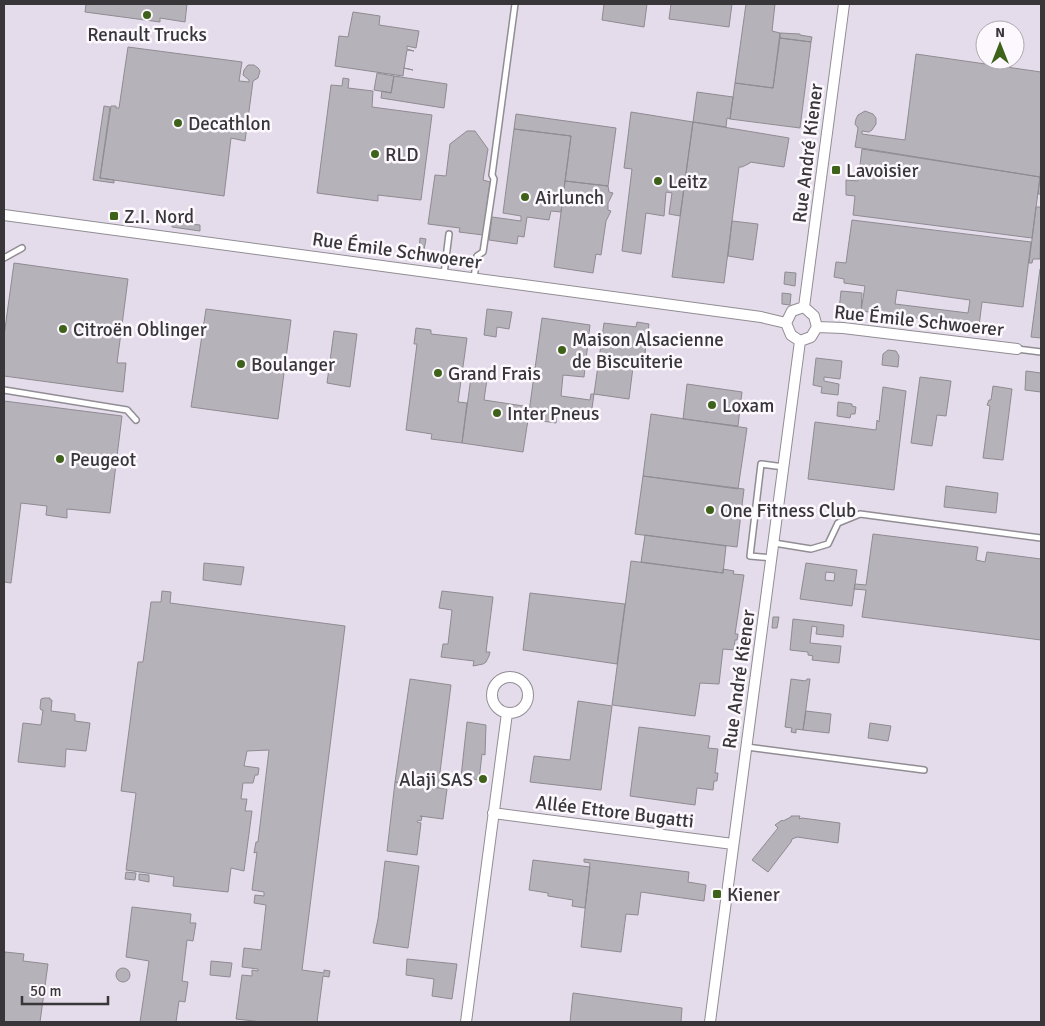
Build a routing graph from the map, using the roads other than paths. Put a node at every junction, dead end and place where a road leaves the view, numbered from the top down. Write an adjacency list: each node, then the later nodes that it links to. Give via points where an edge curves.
1 (515, 4): 8 (lane, via 494,179 483,252 477,256)
2 (844, 4): 9 (street, Rue André Kiener)
3 (4, 215): 7 (street, Rue Émile Schwoerer)
4 (449, 234): 7 (lane)
5 (22, 248): 6 (lane)
6 (4, 258)
7 (444, 274): 8 (street, Rue Émile Schwoerer)
8 (474, 278): 10 (street, Rue Émile Schwoerer, via 762,317)
9 (804, 308): 10 (street, via 792,312); 11 (street, via 814,316)
10 (786, 323): 12 (street, via 791,335)
11 (817, 327): 12 (street, via 811,337); 13 (street, Rue Émile Schwoerer)
12 (800, 341): 17 (street, Rue André Kiener)
13 (1017, 348): 14 (lane)
14 (1041, 352)
15 (4, 390): 16 (lane, via 127,410)
16 (136, 420)
17 (784, 467): 19 (street, Rue André Kiener); 20 (lane, via 761,464 750,556)
18 (1041, 538): 19 (lane, via 860,514 838,523 828,544 810,549)
19 (774, 543): 20 (street, Rue André Kiener)
20 (772, 558): 22 (street, Rue André Kiener)
21 (506, 713): 24 (street)
22 (746, 747): 23 (lane); 25 (street, Rue André Kiener)
23 (924, 770)
24 (493, 813): 25 (street, Allée Ettore Bugatti); 26 (street)
25 (733, 844): 27 (street, Rue André Kiener)
26 (466, 1022)
27 (710, 1022)

